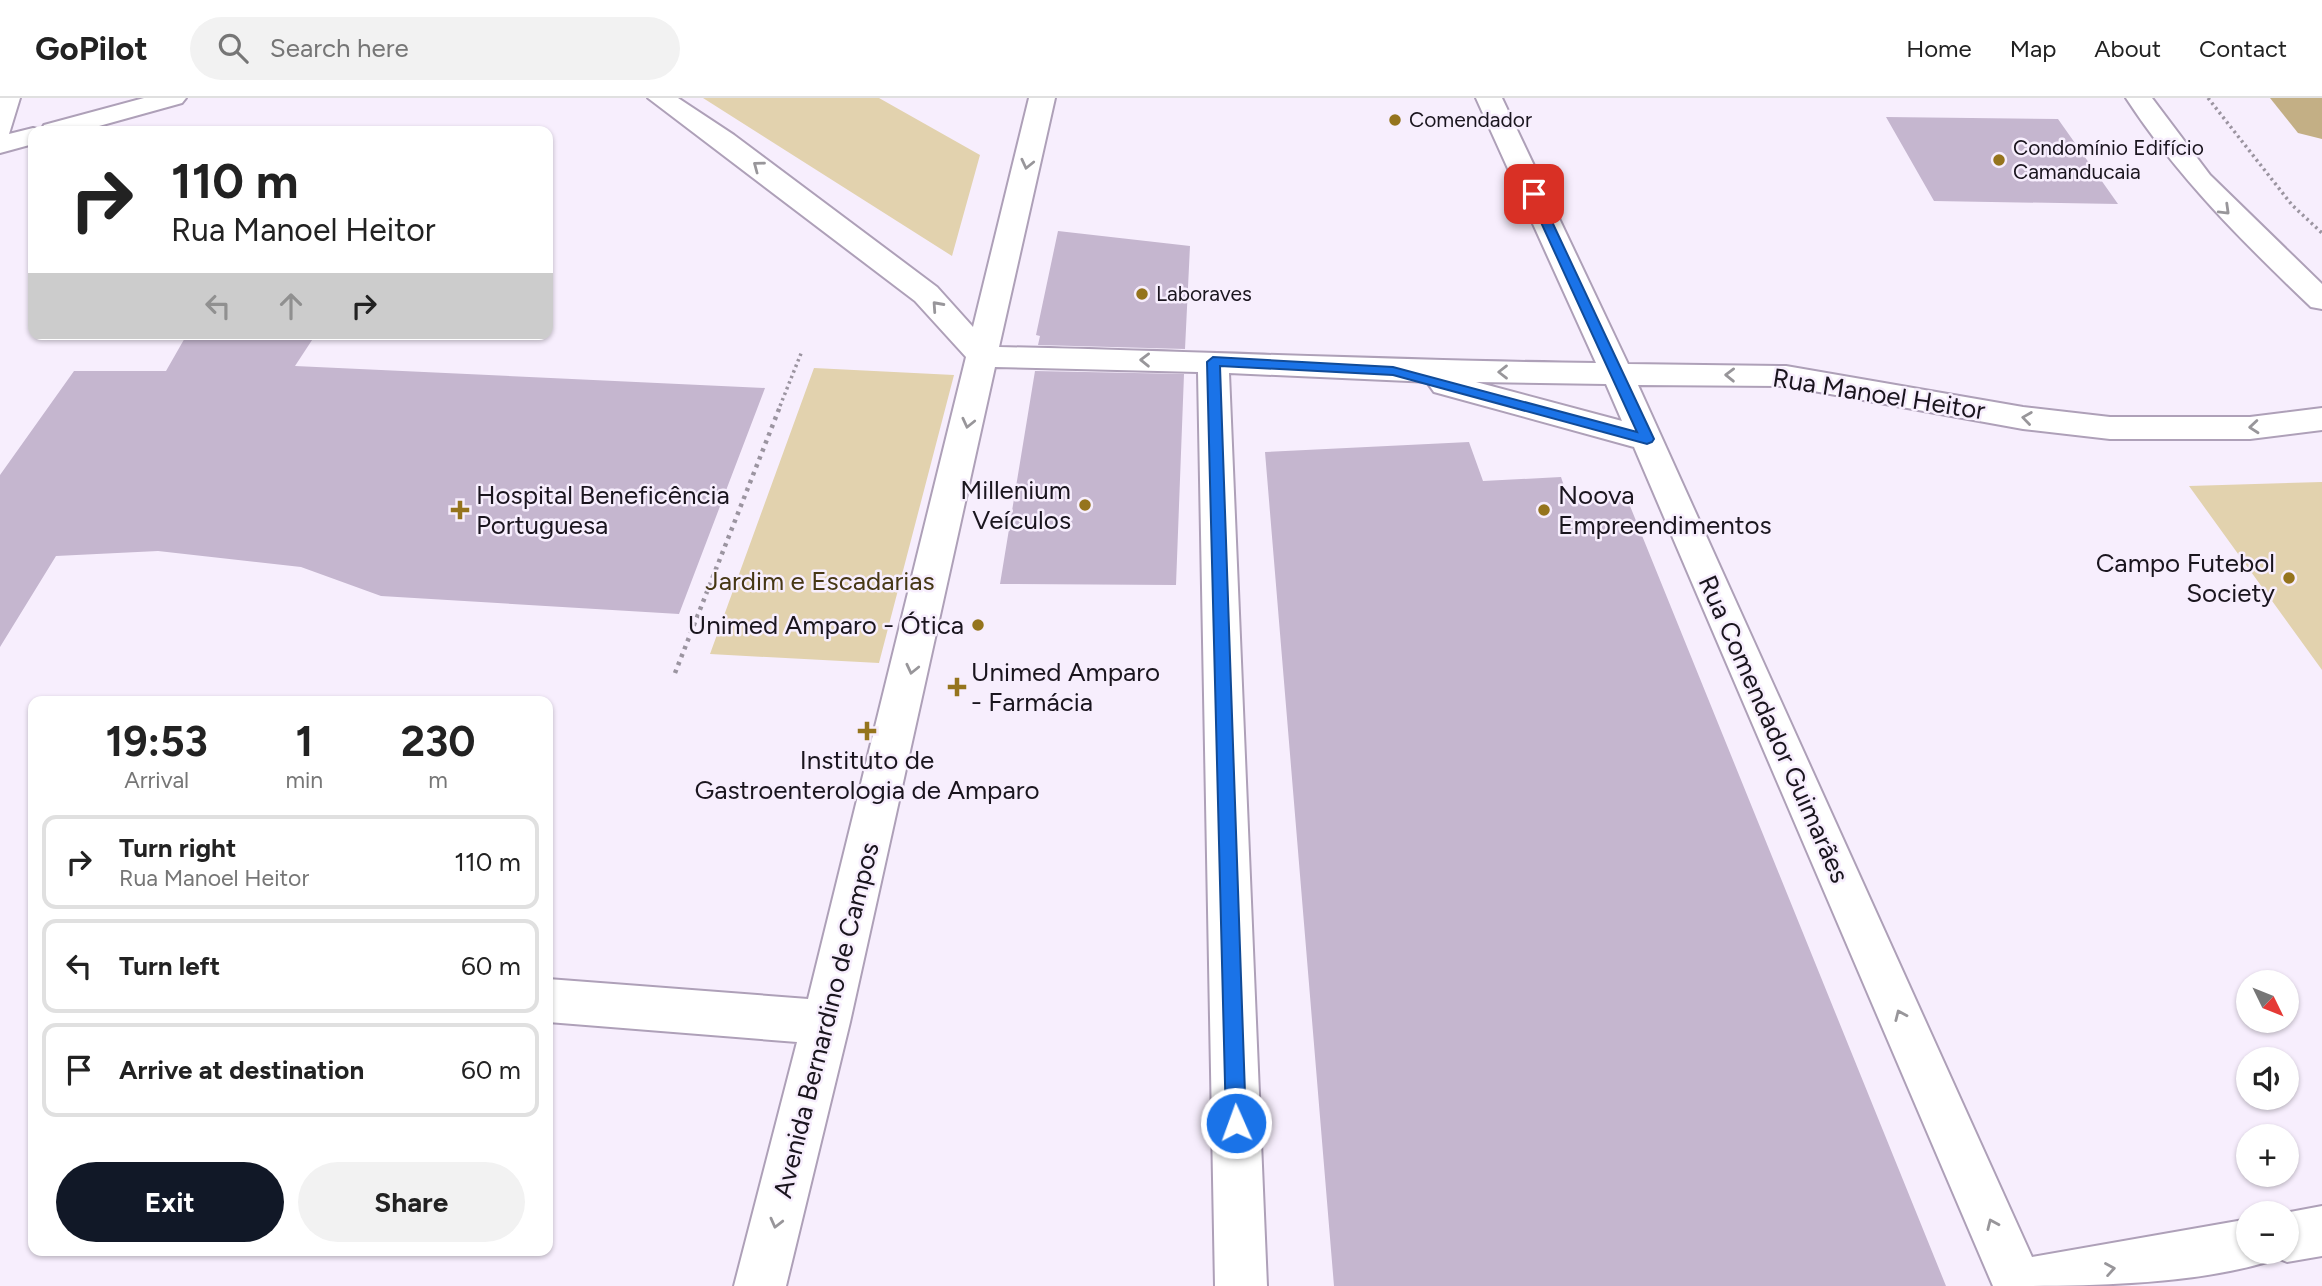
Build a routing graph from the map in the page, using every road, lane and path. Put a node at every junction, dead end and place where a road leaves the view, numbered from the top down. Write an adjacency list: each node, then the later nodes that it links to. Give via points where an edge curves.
1 (7, 98): 9 (street)
2 (173, 98): 8 (street)
3 (661, 98): 15 (street, one-way to 3, via 926,294)
4 (1042, 98): 15 (street, Avenida Bernardino de Campos, one-way to 15)
5 (1489, 98): 18 (street, Rua Comendador Guimarães)
6 (2139, 98): 13 (street, one-way to 13, via 2218,203)
7 (2208, 98): 12 (path, via 2292,205)
8 (70, 126)
9 (0, 129)
10 (28, 137): 11 (street)
11 (0, 145)
12 (2322, 233)
13 (2322, 300)
14 (802, 351): 21 (path)
15 (983, 357): 16 (street, Rua Manoel Heitor, one-way to 15); 23 (street, Avenida Bernardino de Campos, one-way to 23)
16 (1213, 362): 17 (street, Rua Manoel Heitor); 28 (street)
17 (1393, 371): 18 (street, Rua Manoel Heitor, one-way to 17); 20 (street, Rua Manoel Heitor)
18 (1616, 372): 19 (street, Rua Manoel Heitor, one-way to 18, via 2250,428 2110,428 2023,418 1786,376); 20 (street, Rua Comendador Guimarães)
19 (2322, 419)
20 (1647, 439): 29 (street, Rua Comendador Guimarães, one-way to 20)
21 (675, 673)
22 (553, 1000): 23 (street)
23 (827, 1022): 27 (street, Avenida Bernardino de Campos, one-way to 27)
24 (2322, 1231): 25 (street)
25 (2299, 1235)
26 (2236, 1246): 29 (street, one-way to 26)
27 (760, 1286)
28 (1241, 1286)
29 (2019, 1286)

